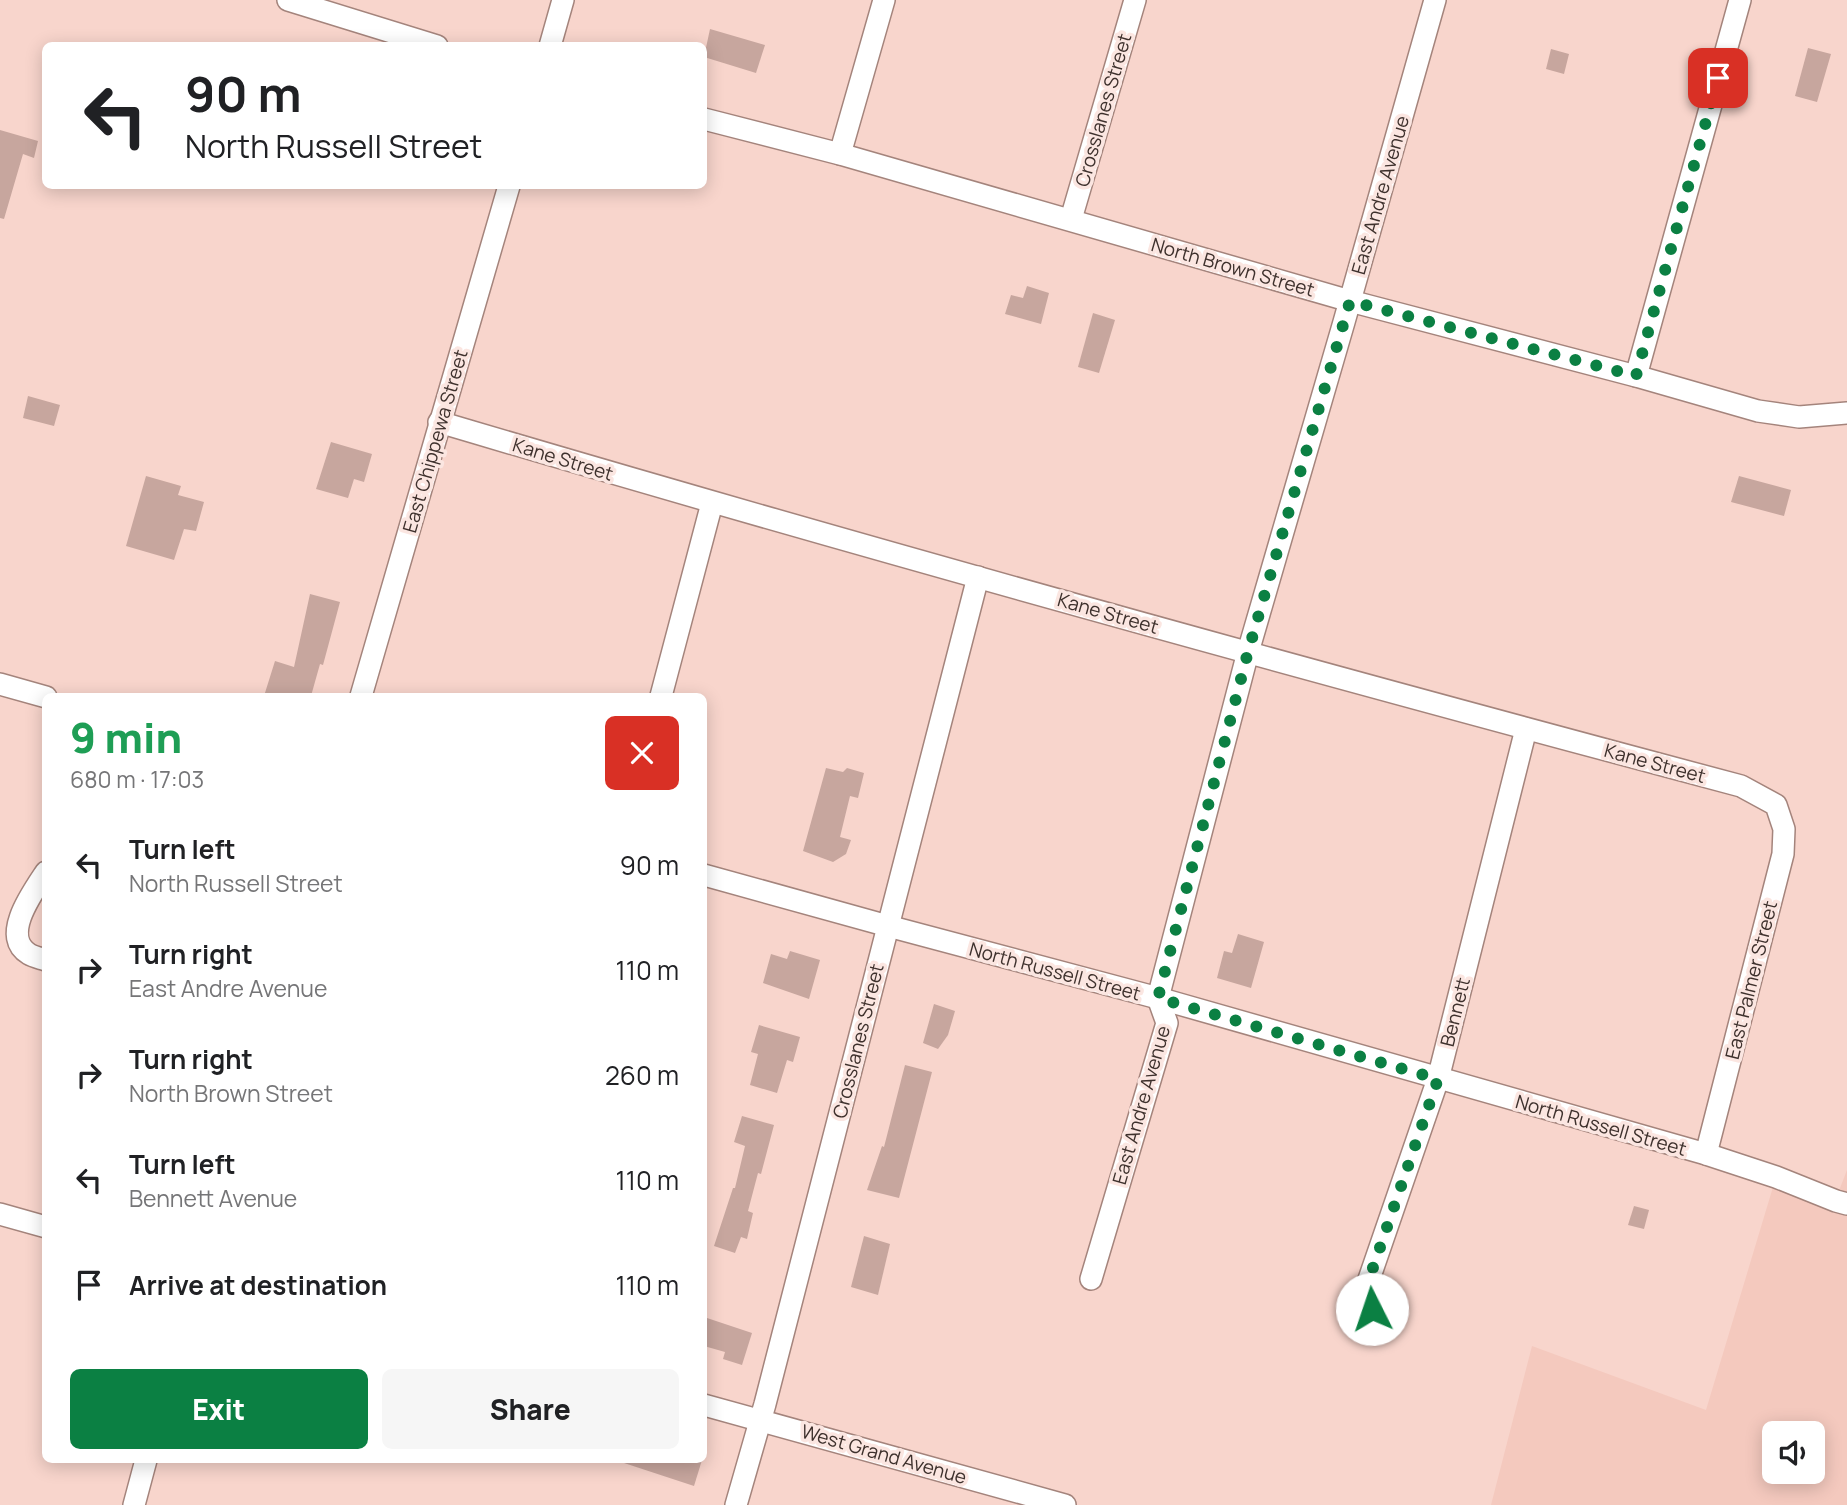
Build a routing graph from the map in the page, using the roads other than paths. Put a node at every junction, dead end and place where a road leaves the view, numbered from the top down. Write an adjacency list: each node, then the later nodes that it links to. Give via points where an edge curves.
1 (288, 0): 7 (street)
2 (563, 0): 8 (street)
3 (884, 0): 10 (street)
4 (1135, 0): 12 (street, Crosslanes Street)
5 (1435, 0): 13 (street, East Andre Avenue)
6 (1740, 0): 14 (street)
7 (424, 42)
8 (551, 42)
9 (707, 120): 10 (street, North Brown Street)
10 (840, 154): 12 (street, North Brown Street)
11 (508, 189): 16 (street, East Chippewa Street)
12 (1071, 219): 13 (street, North Brown Street)
13 (1350, 301): 14 (street, North Brown Street); 19 (street, East Andre Avenue)
14 (1636, 376): 15 (street, North Brown Street, via 1758,411 1799,417)
15 (1847, 413)
16 (439, 422): 17 (street, Kane Street); 21 (street, East Chippewa Street)
17 (712, 503): 18 (street, Kane Street); 22 (street)
18 (978, 577): 19 (street, Kane Street); 28 (street, Crosslanes Street)
19 (1248, 652): 24 (street, Kane Street); 30 (street, East Andre Avenue)
20 (0, 684): 23 (street)
21 (362, 693)
22 (662, 693)
23 (42, 696)
24 (1526, 729): 25 (street, Kane Street, via 1741,786); 31 (street, Bennett)
25 (1776, 805): 32 (street, East Palmer Street, via 1784,830 1783,854)
26 (707, 876): 28 (street, North Russell Street)
27 (42, 878): 29 (street, via 14,928 16,942 27,954)
28 (888, 926): 30 (street, North Russell Street); 39 (street, Crosslanes Street)
29 (42, 959)
30 (1158, 998): 31 (street, North Russell Street); 36 (street, East Andre Avenue, via 1167,1023)
31 (1438, 1079): 32 (street, North Russell Street); 37 (street, Bennett, via 1366,1288)
32 (1706, 1154): 33 (street, North Russell Street)
33 (1847, 1204)
34 (0, 1214): 35 (street)
35 (42, 1226)
36 (1091, 1279)
37 (1379, 1329)
38 (707, 1406): 39 (street, West Grand Avenue)
39 (761, 1420): 42 (street, Crosslanes Street); 43 (street, West Grand Avenue)
40 (145, 1463): 41 (street)
41 (134, 1505)
42 (736, 1505)
43 (1065, 1505)

